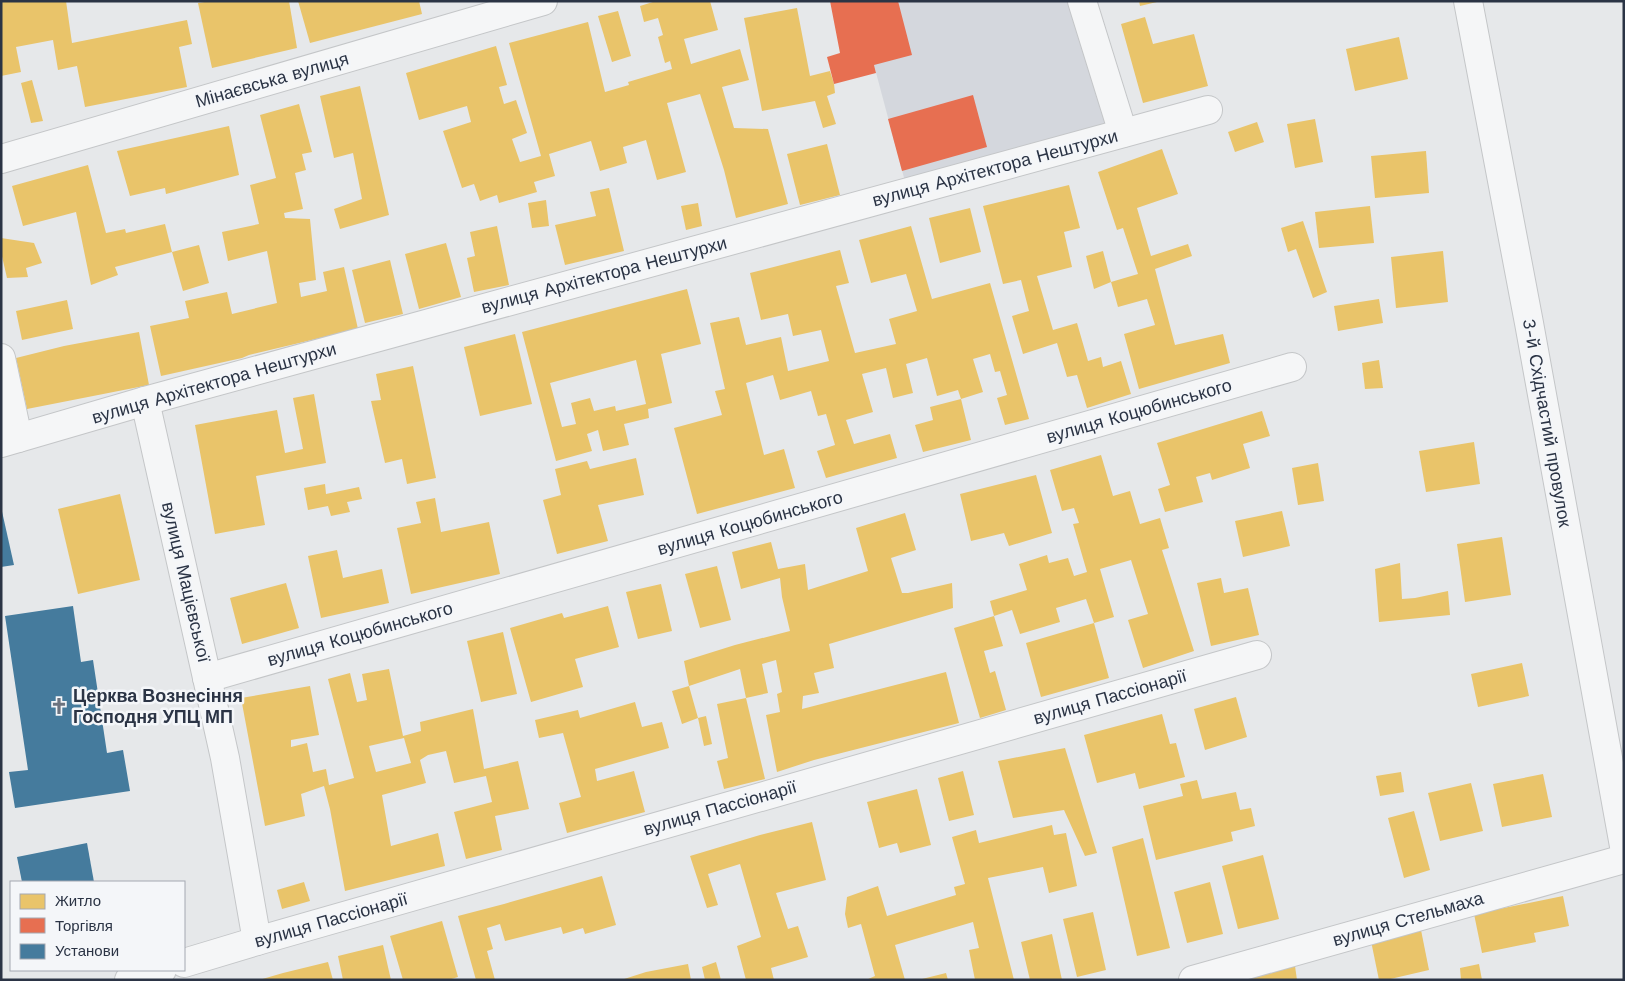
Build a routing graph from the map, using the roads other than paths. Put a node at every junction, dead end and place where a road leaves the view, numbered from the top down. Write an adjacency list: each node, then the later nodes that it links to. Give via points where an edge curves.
1 (543, 1): 6 (street, Мінаєвська вулиця)
2 (1082, 1): 5 (street)
3 (1468, 1): 13 (street, 3-й Східчастий провулок)
4 (1208, 110): 5 (street, вулиця Архітектора Нештурхи)
5 (1123, 134): 9 (street, вулиця Архітектора Нештурхи)
6 (1, 159)
7 (1, 358): 10 (street)
8 (1292, 367): 12 (street, вулиця Коцюбинського)
9 (145, 401): 10 (street, вулиця Архітектора Нештурхи); 12 (street, вулиця Мацієвської)
10 (9, 441)
11 (1257, 655): 15 (street, вулиця Пассіонарії)
12 (207, 678): 15 (street, вулиця Мацієвської, via 225,758)
13 (1624, 846)
14 (1624, 859): 19 (street, вулиця Стельмаха)
15 (257, 941): 16 (street, вулиця Пассіонарії)
16 (185, 963)
17 (159, 971): 18 (street)
18 (129, 980)
19 (1193, 980)

